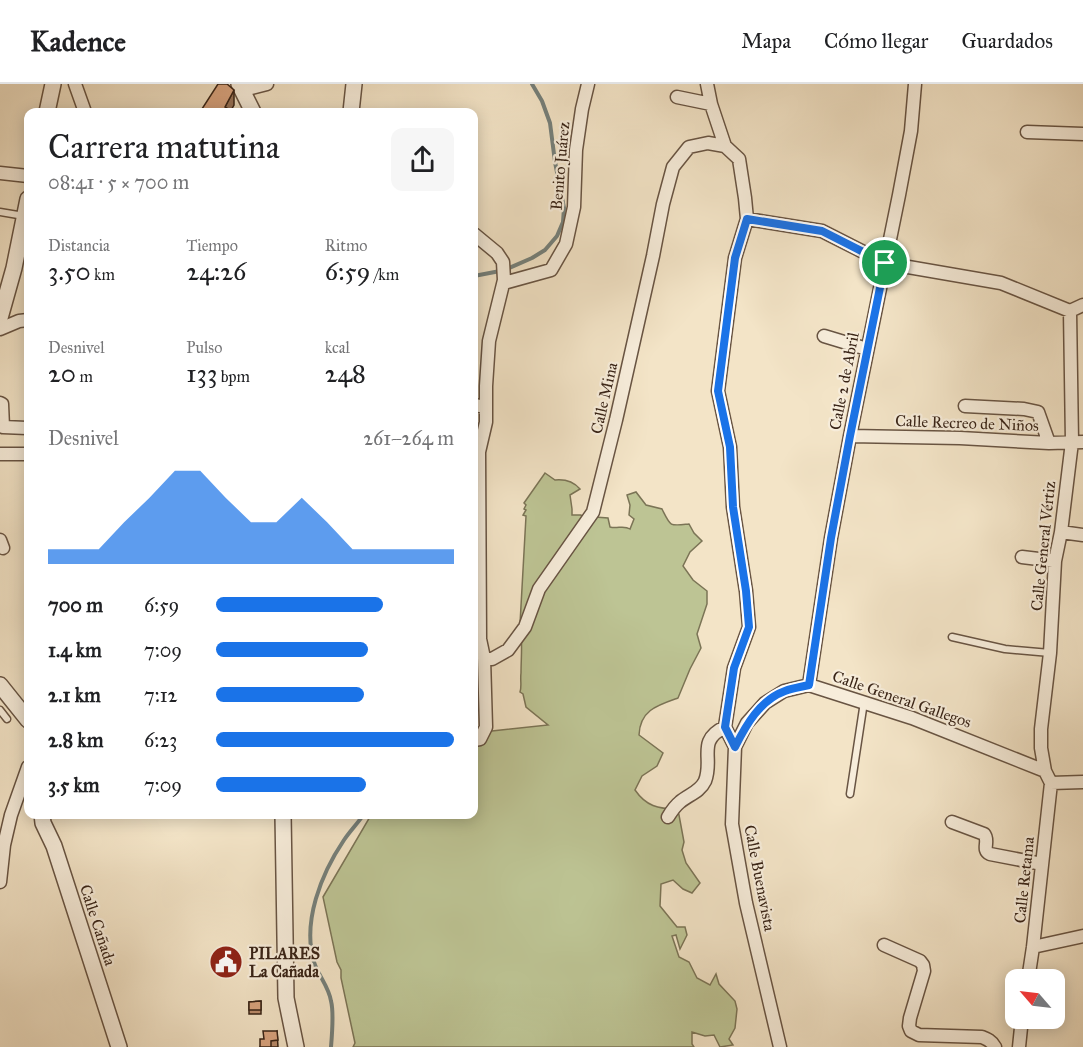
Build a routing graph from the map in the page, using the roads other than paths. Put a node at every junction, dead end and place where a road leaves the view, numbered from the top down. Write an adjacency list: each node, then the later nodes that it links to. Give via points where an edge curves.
1 (52, 84): 11 (street)
2 (75, 84): 12 (street)
3 (267, 84): 8 (street)
4 (354, 84): 14 (street)
5 (588, 84): 26 (street, Benito Juárez, via 566,244 550,270)
6 (707, 84): 10 (street)
7 (915, 84): 25 (street, Calle 2 de Abril, via 911,131)
8 (241, 87): 13 (street)
9 (676, 97): 10 (street)
10 (711, 104): 17 (street)
11 (48, 108)
12 (84, 108)
13 (251, 108)
14 (351, 108)
15 (1027, 132): 16 (street)
16 (1083, 134)
17 (725, 146): 22 (street, via 739,159); 49 (street, Calle Mina, via 708,143 689,147 673,167 592,512 539,589 525,627 508,650 492,659)
18 (0, 173): 19 (street)
19 (24, 176)
20 (0, 212): 21 (lane)
21 (24, 216)
22 (747, 219): 25 (street, via 822,231); 56 (street, via 735,258 718,391 730,447 733,507 749,627 734,668)
23 (24, 221): 29 (street)
24 (478, 237): 26 (street, via 497,253)
25 (885, 263): 28 (street, via 1001,283); 33 (street, Calle 2 de Abril)
26 (504, 281): 36 (street, via 489,341 486,386)
27 (1083, 305): 28 (street)
28 (1070, 311): 39 (street, Calle General Vértiz)
29 (0, 318)
30 (24, 320): 31 (street)
31 (0, 329)
32 (824, 336): 33 (street)
33 (867, 349): 38 (street, Calle 2 de Abril)
34 (0, 403): 37 (street, via 3,427)
35 (965, 405): 40 (street, via 1038,412)
36 (480, 406): 49 (street, via 486,422 479,452 480,639)
37 (24, 428)
38 (850, 436): 40 (street, Calle Recreo de Niños); 50 (street, Calle 2 de Abril)
39 (1077, 442): 40 (street, Calle Recreo de Niños); 43 (street, Calle General Vértiz)
40 (1049, 444)
41 (24, 453): 42 (street)
42 (0, 454)
43 (1061, 532): 44 (street); 46 (street, Calle General Vértiz)
44 (1083, 535)
45 (1022, 557): 46 (street)
46 (1055, 561): 48 (street, Calle General Vértiz)
47 (952, 637): 48 (lane, via 1005,649)
48 (1050, 653): 59 (street, Calle General Vértiz, via 1041,729)
49 (484, 658): 57 (street, via 486,727)
50 (809, 685): 52 (street, Calle General Gallegos); 58 (street, Calle General Gallegos, via 765,703 747,723)
51 (0, 686): 54 (street)
52 (864, 702): 59 (street, Calle General Gallegos); 63 (lane)
53 (0, 710): 55 (lane)
54 (24, 715)
55 (7, 719)
56 (725, 727): 58 (street, Calle Buenavista); 64 (street, via 714,732 708,744 703,784)
57 (478, 738)
58 (735, 747): 77 (street, Calle Buenavista, via 732,824)
59 (1045, 771): 62 (street, Calle General Vértiz)
60 (24, 778): 69 (street, via 10,815)
61 (1083, 782): 62 (street)
62 (1051, 783): 68 (street, Calle Retama)
63 (850, 794)
64 (668, 817)
65 (43, 819): 75 (street, Calle Cañada)
66 (283, 819): 76 (street, via 286,998)
67 (952, 822): 68 (street, via 984,834 985,849 990,854)
68 (1042, 864): 72 (street, Calle Retama)
69 (0, 882)
70 (1083, 936): 72 (street)
71 (884, 945): 78 (street, via 923,965 910,1018 911,1031 919,1035 982,1037)
72 (1033, 947): 73 (street, Calle Retama)
73 (1030, 969)
74 (1021, 1029): 79 (street)
75 (119, 1047)
76 (296, 1047)
77 (780, 1047)
78 (995, 1047)
79 (1019, 1047)

